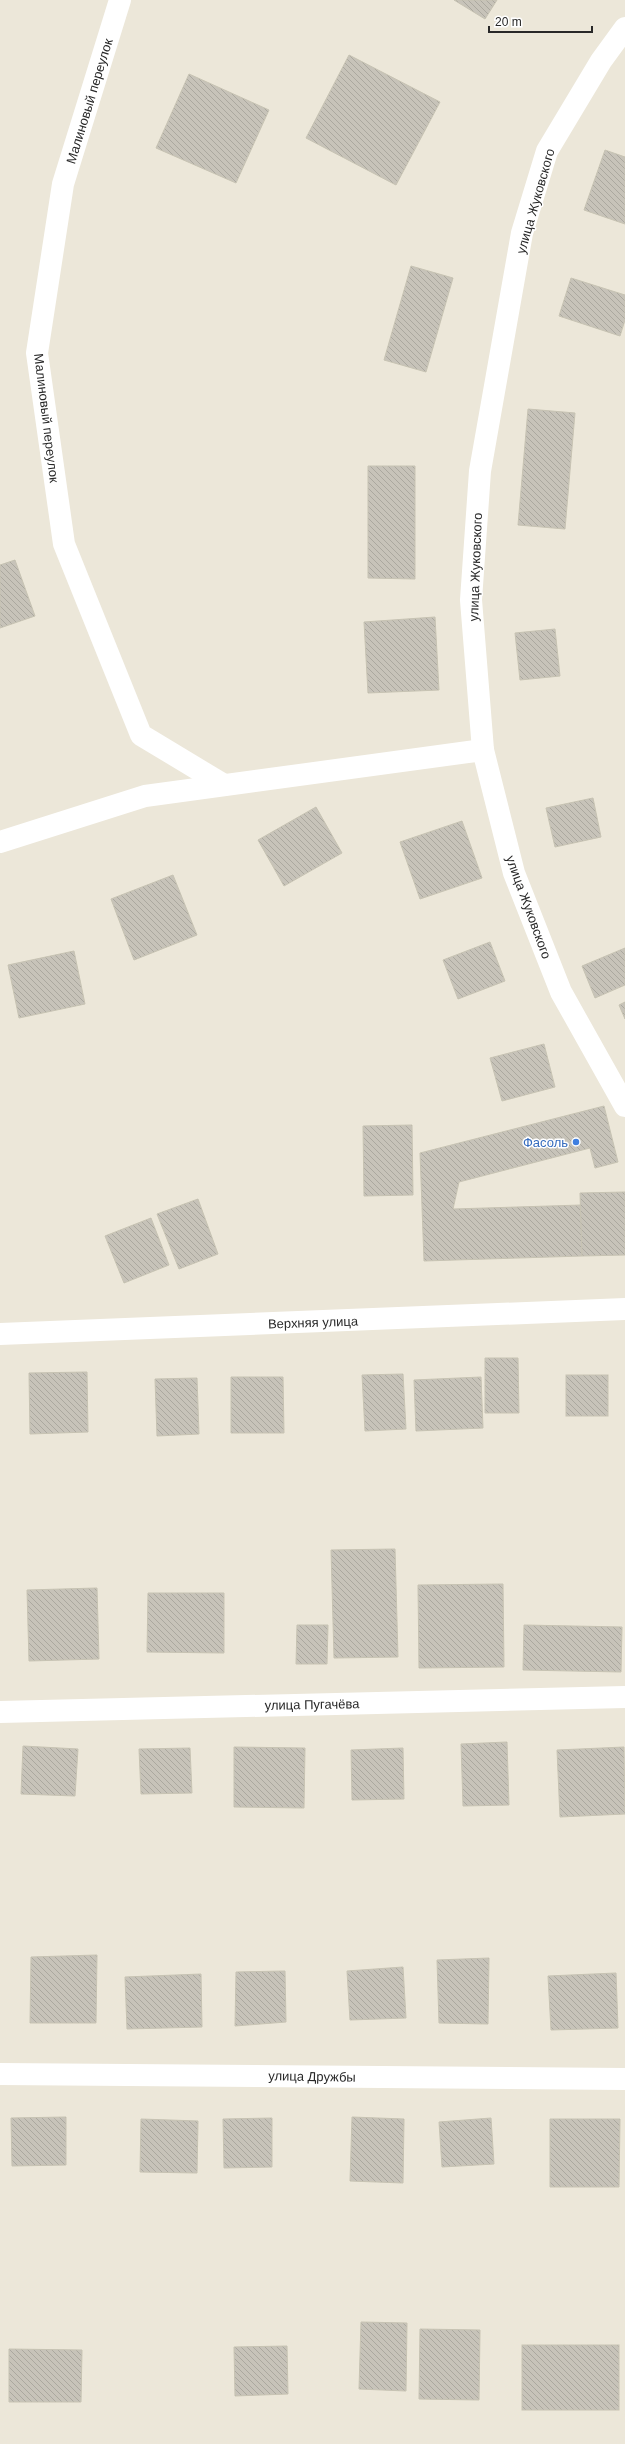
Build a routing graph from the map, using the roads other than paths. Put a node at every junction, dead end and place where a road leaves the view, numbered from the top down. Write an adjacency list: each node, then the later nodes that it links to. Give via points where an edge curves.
1 (120, 0): 4 (street, Малиновый переулок, via 63,184 37,353 64,544 141,735)
2 (625, 28): 3 (street, улица Жуковского, via 601,60 547,151 522,233 480,471 471,600)
3 (483, 750): 4 (street); 6 (street, улица Жуковского, via 514,873 561,992)
4 (224, 785): 5 (street, via 145,796)
5 (0, 842)
6 (625, 1106)
7 (625, 1309): 8 (street, Верхняя улица)
8 (0, 1334)
9 (625, 1697): 10 (street, улица Пугачёва)
10 (0, 1712)
11 (0, 2074): 12 (street, улица Дружбы)
12 (625, 2079)

